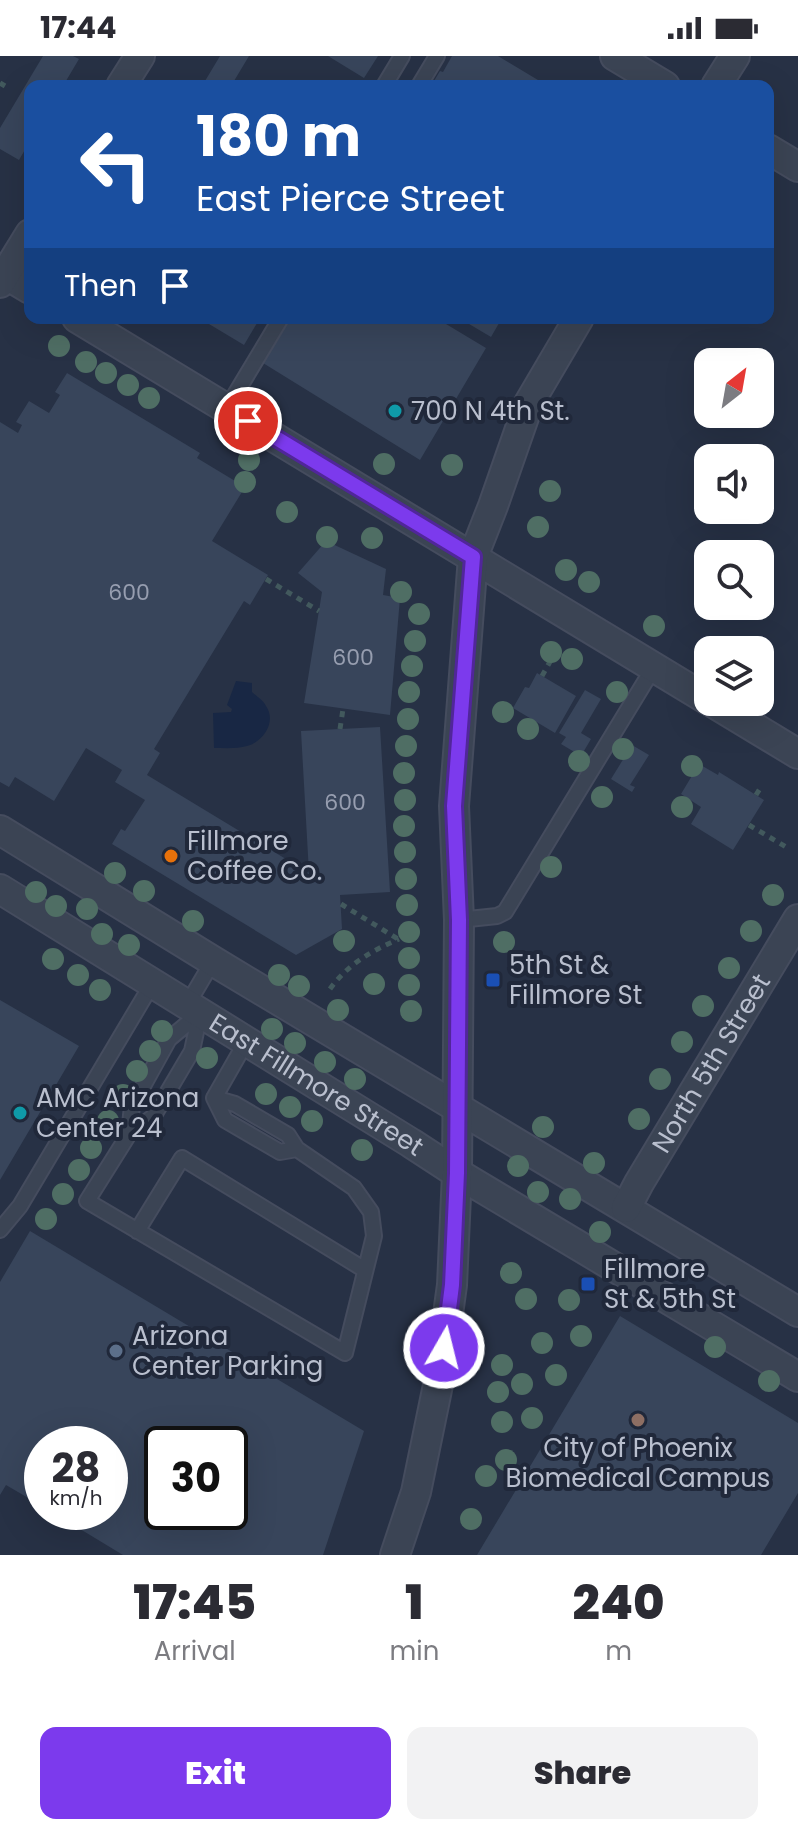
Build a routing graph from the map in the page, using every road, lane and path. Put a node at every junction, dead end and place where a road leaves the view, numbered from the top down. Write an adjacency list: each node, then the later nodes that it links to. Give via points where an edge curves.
1 (140, 56): 6 (street)
2 (402, 56): 7 (lane)
3 (437, 56): 8 (lane)
4 (615, 56): 9 (street)
5 (735, 56): 10 (street)
6 (125, 80)
7 (388, 80)
8 (423, 80)
9 (655, 80)
10 (720, 80)
11 (774, 153): 12 (street)
12 (798, 167)
13 (24, 244): 14 (street)
14 (3, 279): 15 (street)
15 (24, 287)
16 (87, 324): 19 (street)
17 (277, 324): 19 (lane)
18 (575, 324): 20 (street, via 529,403)
19 (227, 408): 20 (street)
20 (473, 557): 24 (street); 39 (street, via 454,806)
21 (266, 579): 22 (path)
22 (319, 611)
23 (551, 660): 25 (path)
24 (654, 667): 26 (street); 39 (lane, via 505,912)
25 (542, 676)
26 (694, 691)
27 (343, 709): 29 (path)
28 (735, 716): 30 (street)
29 (340, 729)
30 (798, 754)
31 (761, 787): 32 (path)
32 (756, 795)
33 (749, 825): 35 (path)
34 (0, 830): 40 (street, East Fillmore Street)
35 (786, 847)
36 (0, 889): 41 (street, East Fillmore Street)
37 (341, 904): 42 (path, via 399,939 349,967)
38 (798, 919): 48 (street, North 5th Street)
39 (459, 920): 45 (street)
40 (213, 961): 43 (lane); 45 (street, East Fillmore Street)
41 (152, 984): 43 (street, East Fillmore Street); 49 (lane, via 20,1206)
42 (330, 989)
43 (194, 1009): 44 (street, East Fillmore Street); 46 (lane, via 169,1039 132,1106); 46 (lane, via 192,1051 153,1117)
44 (246, 1042): 47 (street, East Fillmore Street); 51 (lane, via 214,1098 225,1120 280,1152 297,1149 354,1188 373,1218)
45 (458, 1107): 47 (street); 48 (street, East Fillmore Street)
46 (129, 1134): 50 (lane, via 87,1201)
47 (457, 1173): 53 (street, East Fillmore Street); 54 (street, via 452,1285 439,1380 416,1492)
48 (626, 1208): 52 (street, East Fillmore Street)
49 (0, 1230)
50 (137, 1231): 51 (lane, via 182,1158); 51 (lane, via 345,1353)
51 (365, 1270)
52 (798, 1312)
53 (798, 1377)
54 (395, 1555)

